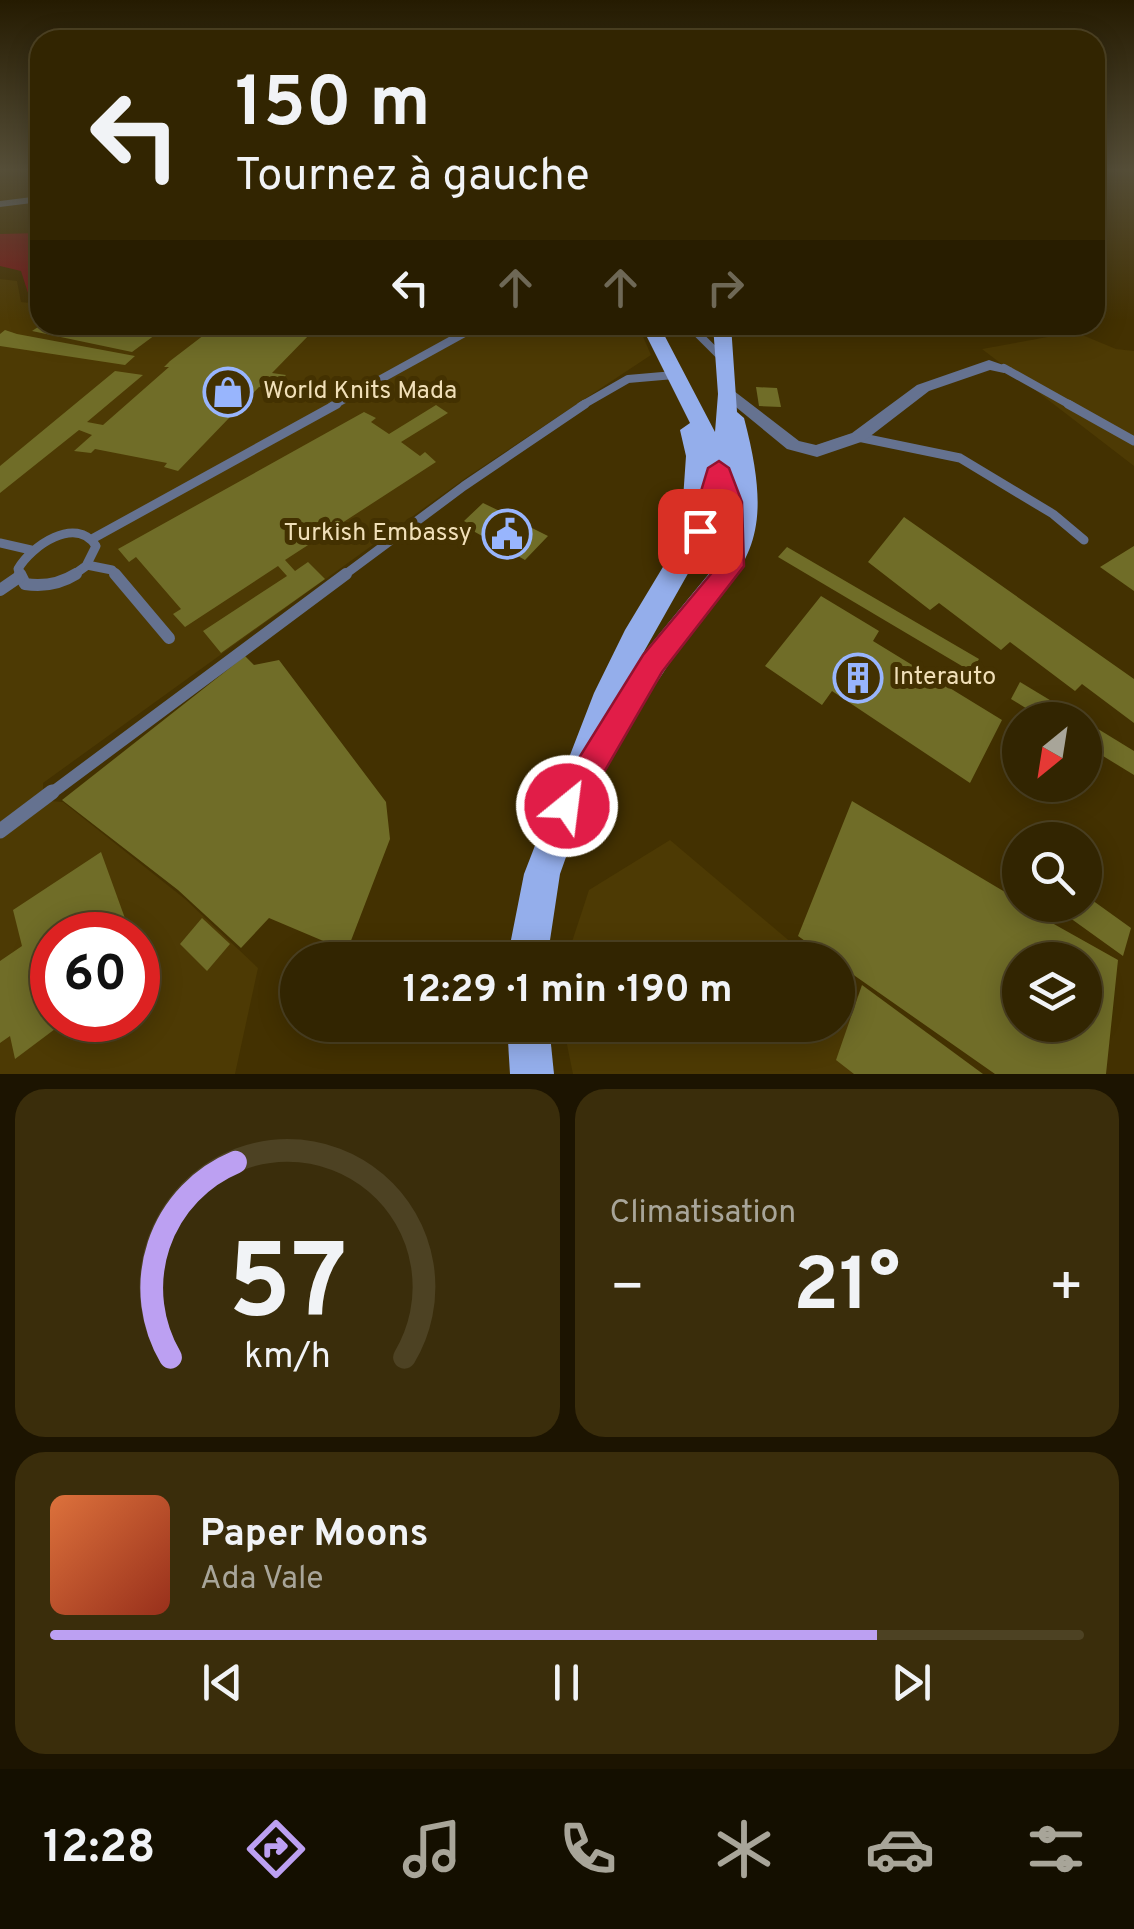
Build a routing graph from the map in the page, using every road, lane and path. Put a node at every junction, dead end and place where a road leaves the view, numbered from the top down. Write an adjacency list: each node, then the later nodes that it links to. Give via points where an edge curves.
1 (461, 335): 12 (lane)
2 (658, 335): 7 (main road)
3 (699, 335): 5 (lane)
4 (723, 335): 5 (main road)
5 (725, 361): 8 (main road)
6 (1004, 368): 9 (street, via 989,365 923,388); 10 (lane)
7 (674, 375): 11 (main road); 16 (main road, via 697,456 696,504); 23 (lane, via 628,379 608,389 464,486)
8 (728, 394): 9 (street, via 805,450); 11 (main road); 18 (main road, via 749,488 748,526)
9 (858, 437): 13 (lane, via 960,458)
10 (1134, 442)
11 (719, 468): 16 (main road, via 700,531); 18 (main road, via 732,502)
12 (92, 539): 15 (lane, via 66,534); 17 (lane, via 96,546)
13 (1084, 540)
14 (0, 543): 15 (lane)
15 (31, 550): 19 (lane)
16 (684, 558): 22 (main road, via 609,693)
17 (87, 565): 19 (lane, via 48,586 24,584); 21 (lane, via 112,570)
18 (732, 566): 22 (main road, via 653,663)
19 (19, 577): 20 (lane)
20 (0, 590)
21 (169, 638)
22 (567, 806): 24 (main road, via 542,874)
23 (0, 831)
24 (530, 942)
25 (529, 1042): 26 (main road)
26 (532, 1074)

